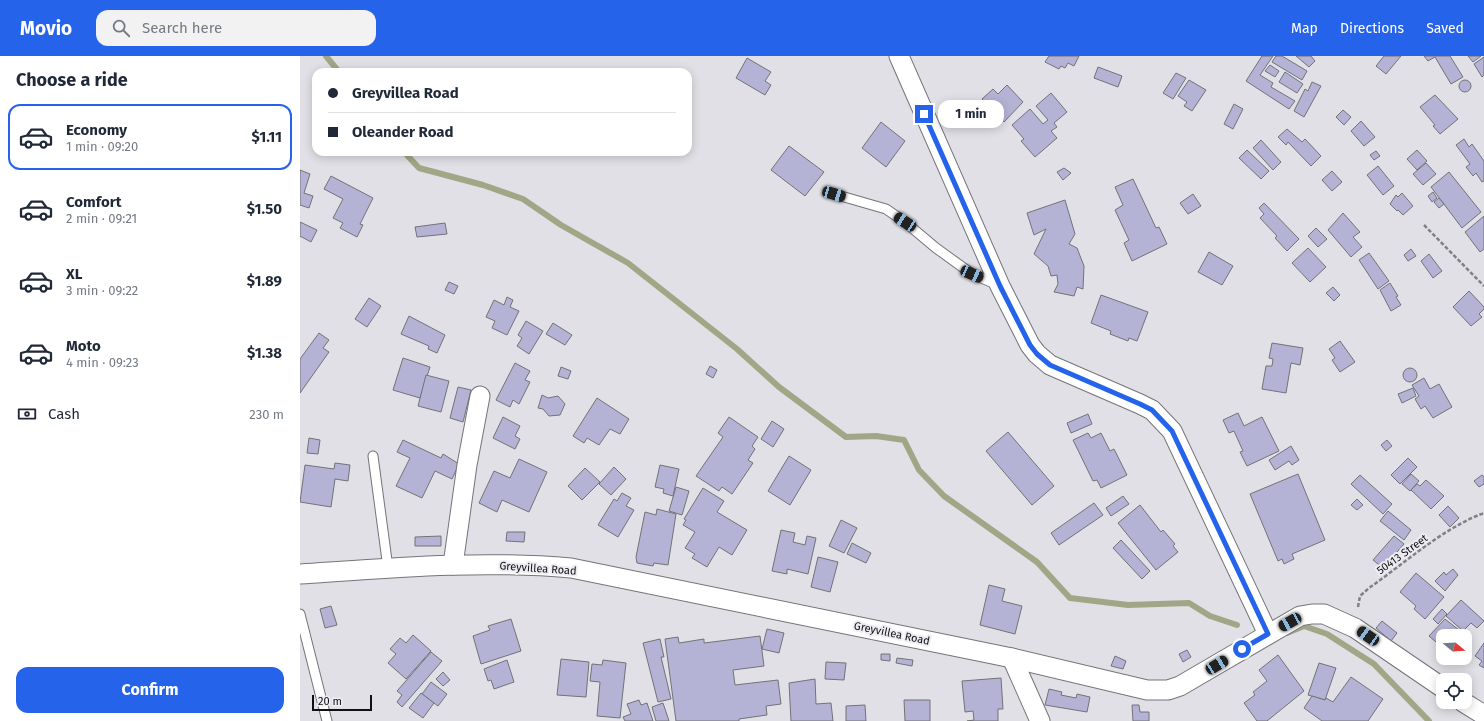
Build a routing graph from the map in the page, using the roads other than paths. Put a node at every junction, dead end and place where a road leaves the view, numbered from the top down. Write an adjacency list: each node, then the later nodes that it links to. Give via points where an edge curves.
1 (899, 56): 3 (street)
2 (834, 194): 3 (lane, via 886,209 972,274)
3 (1000, 286): 10 (street, via 1030,345 1050,365 1146,407 1161,418 1172,431)
4 (480, 396): 6 (street)
5 (373, 456): 7 (lane)
6 (453, 564): 7 (street, Greyvillea Road); 11 (street, Greyvillea Road, via 571,568)
7 (388, 568): 8 (street, Greyvillea Road)
8 (300, 574)
9 (300, 614): 13 (lane)
10 (1268, 634): 11 (street, Greyvillea Road, via 1191,680 1168,690 1147,690); 12 (street, Greyvillea Road, via 1300,616 1324,614 1355,628)
11 (1012, 658): 14 (street)
12 (1436, 683)
13 (327, 721)
14 (1040, 721)

